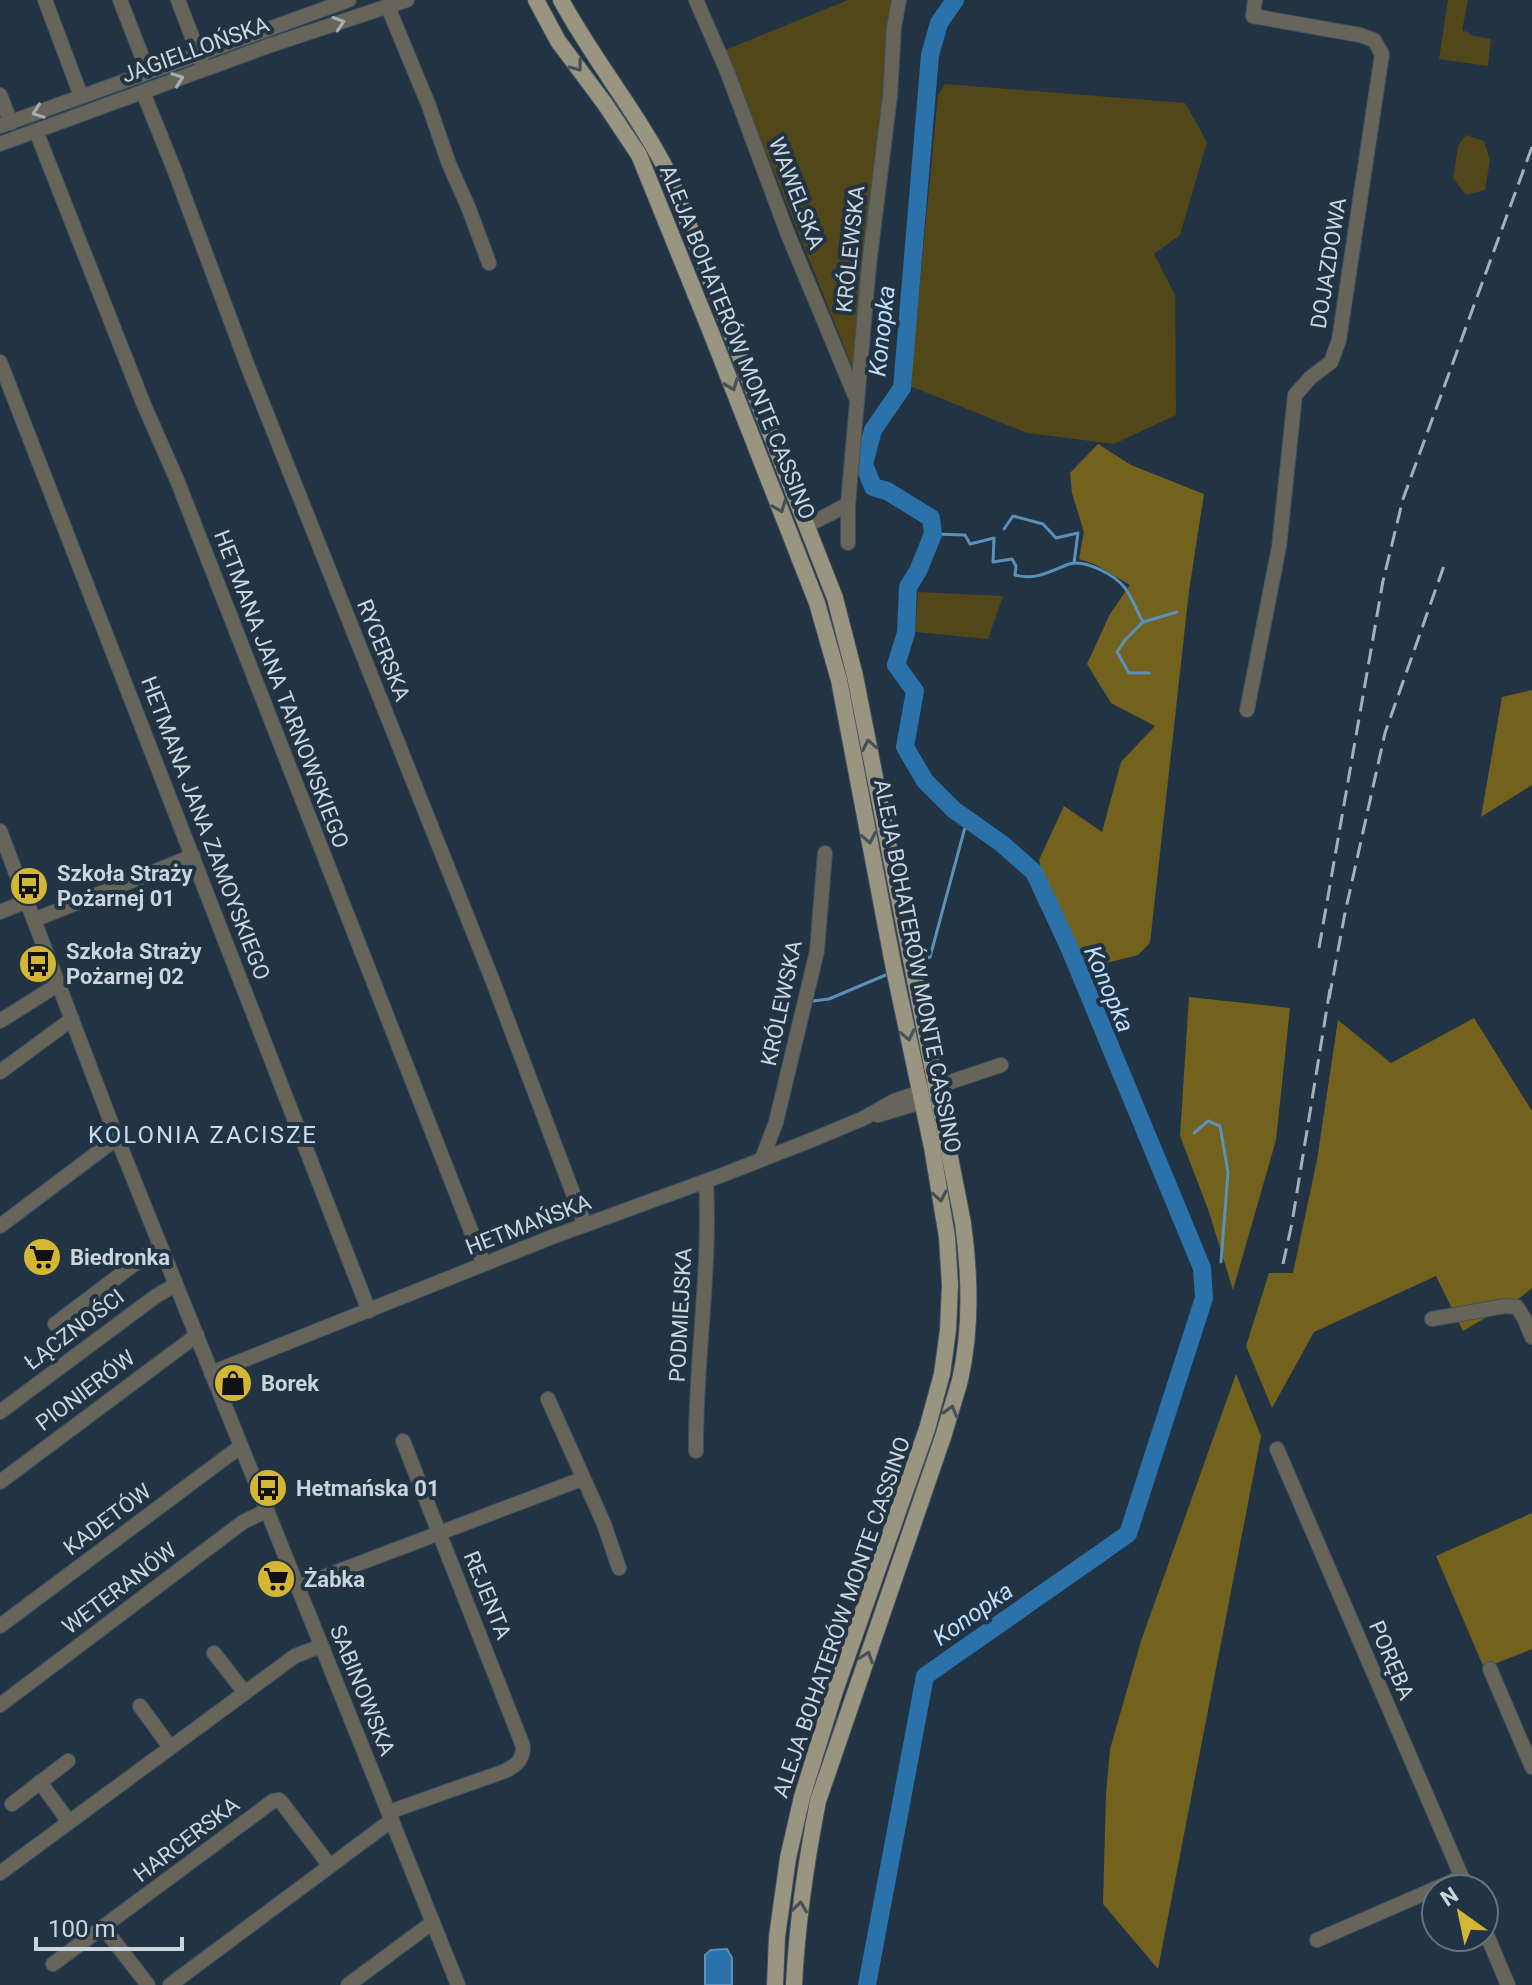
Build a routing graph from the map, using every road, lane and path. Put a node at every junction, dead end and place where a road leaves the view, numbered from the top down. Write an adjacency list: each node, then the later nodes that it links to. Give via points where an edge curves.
1 (45, 0): 17 (street)
2 (120, 0): 14 (street)
3 (178, 0): 12 (street)
4 (349, 0): 12 (street, JAGIELLOŃSKA)
5 (407, 0): 11 (street, JAGIELLOŃSKA)
6 (536, 0): 38 (main road, ALEJA BOHATERÓW MONTE CASSINO, one-way to 38, via 558,41 639,155 817,603 839,680 895,973)
7 (561, 0): 25 (main road, ALEJA BOHATERÓW MONTE CASSINO, via 669,175)
8 (696, 0): 23 (street, WAWELSKA)
9 (899, 0): 23 (street, KRÓLEWSKA)
10 (1255, 0): 27 (street, DOJAZDOWA, via 1253,16 1360,35 1374,40 1382,54 1339,340 1331,362 1295,395 1279,547)
11 (388, 7): 13 (street, JAGIELLOŃSKA, one-way to 11); 21 (street)
12 (199, 55): 13 (street); 14 (street, JAGIELLOŃSKA)
13 (205, 69): 15 (street, JAGIELLOŃSKA, one-way to 13)
14 (148, 72): 17 (street, JAGIELLOŃSKA)
15 (143, 92): 19 (street, JAGIELLOŃSKA); 42 (street, RYCERSKA)
16 (0, 95): 18 (street)
17 (81, 96): 18 (street, JAGIELLOŃSKA, one-way to 18)
18 (5, 124)
19 (36, 131): 20 (street, JAGIELLOŃSKA); 45 (street, HETMANA JANA TARNOWSKIEGO)
20 (0, 144)
21 (489, 263)
22 (0, 362): 30 (street, HETMANA JANA ZAMOYSKIEGO)
23 (858, 402): 24 (street, KRÓLEWSKA)
24 (848, 504): 25 (street); 26 (street, KRÓLEWSKA)
25 (807, 525): 38 (main road, ALEJA BOHATERÓW MONTE CASSINO, one-way to 25, via 912,963 855,676 835,598)
26 (848, 543)
27 (1247, 710)
28 (0, 831): 31 (street, SABINOWSKA)
29 (825, 853): 40 (street, KRÓLEWSKA, via 817,951 776,1122)
30 (193, 856): 33 (street); 47 (street, HETMANA JANA ZAMOYSKIEGO)
31 (27, 901): 32 (street); 33 (street, SABINOWSKA)
32 (0, 912)
33 (34, 920): 34 (street, SABINOWSKA)
34 (59, 984): 35 (street, SABINOWSKA); 36 (street)
35 (72, 1019): 37 (street); 39 (street, SABINOWSKA)
36 (0, 1021)
37 (0, 1072)
38 (929, 1094): 40 (street, HETMAŃSKA, via 894,1101); 92 (main road, ALEJA BOHATERÓW MONTE CASSINO, one-way to 92, via 950,1285 942,1374 802,1797 788,1858); 93 (main road, ALEJA BOHATERÓW MONTE CASSINO, one-way to 38, via 806,1861 818,1801 960,1378 968,1260)
39 (117, 1138): 43 (street); 44 (street, SABINOWSKA)
40 (762, 1159): 41 (street, HETMAŃSKA)
41 (706, 1181): 42 (street, HETMAŃSKA); 58 (street, PODMIEJSKA)
42 (585, 1225): 45 (street, HETMAŃSKA)
43 (0, 1226)
44 (160, 1247): 46 (street, SABINOWSKA); 49 (street)
45 (484, 1264): 47 (street, HETMAŃSKA)
46 (175, 1285): 50 (street, SABINOWSKA); 54 (street, ŁĄCZNOŚCI)
47 (369, 1311): 52 (street, HETMAŃSKA)
48 (1432, 1319): 51 (street, via 1517,1307)
49 (55, 1324)
50 (197, 1335): 52 (street, SABINOWSKA); 60 (street, PIONIERÓW)
51 (1532, 1337)
52 (211, 1373): 56 (street, SABINOWSKA)
53 (548, 1399): 59 (street)
54 (0, 1412)
55 (403, 1441): 62 (street, REJENTA)
56 (241, 1446): 61 (street, SABINOWSKA); 65 (street, KADETÓW)
57 (1277, 1449): 81 (street, PORĘBA)
58 (696, 1451)
59 (582, 1479): 62 (street); 63 (street)
60 (0, 1482)
61 (266, 1511): 64 (street, SABINOWSKA); 70 (street, WETERANÓW, via 243,1522)
62 (440, 1532): 64 (street); 77 (street, REJENTA, via 523,1746 521,1759)
63 (619, 1568)
64 (297, 1587): 66 (street, SABINOWSKA)
65 (0, 1626)
66 (321, 1646): 69 (street, via 295,1656); 77 (street, SABINOWSKA)
67 (214, 1653): 69 (street)
68 (1490, 1669): 74 (street)
69 (245, 1693): 72 (street)
70 (0, 1705)
71 (140, 1706): 72 (street)
72 (170, 1747): 78 (street)
73 (68, 1761): 75 (street)
74 (1532, 1767)
75 (40, 1782): 76 (street); 78 (street)
76 (12, 1804)
77 (390, 1816): 79 (street); 83 (street, SABINOWSKA)
78 (69, 1822): 80 (street)
79 (330, 1866): 84 (street, HARCERSKA, via 282,1803 273,1801); 89 (street)
80 (0, 1873)
81 (1461, 1873)
82 (1420, 1900): 85 (street)
83 (433, 1922): 90 (street); 91 (street, SABINOWSKA)
84 (103, 1927): 87 (street, HARCERSKA); 88 (street)
85 (1317, 1940)
86 (1495, 1953): 94 (street)
87 (53, 1964)
88 (148, 1985)
89 (170, 1985)
90 (348, 1985)
91 (458, 1985)
92 (775, 1985)
93 (794, 1985)
94 (1508, 1985)

